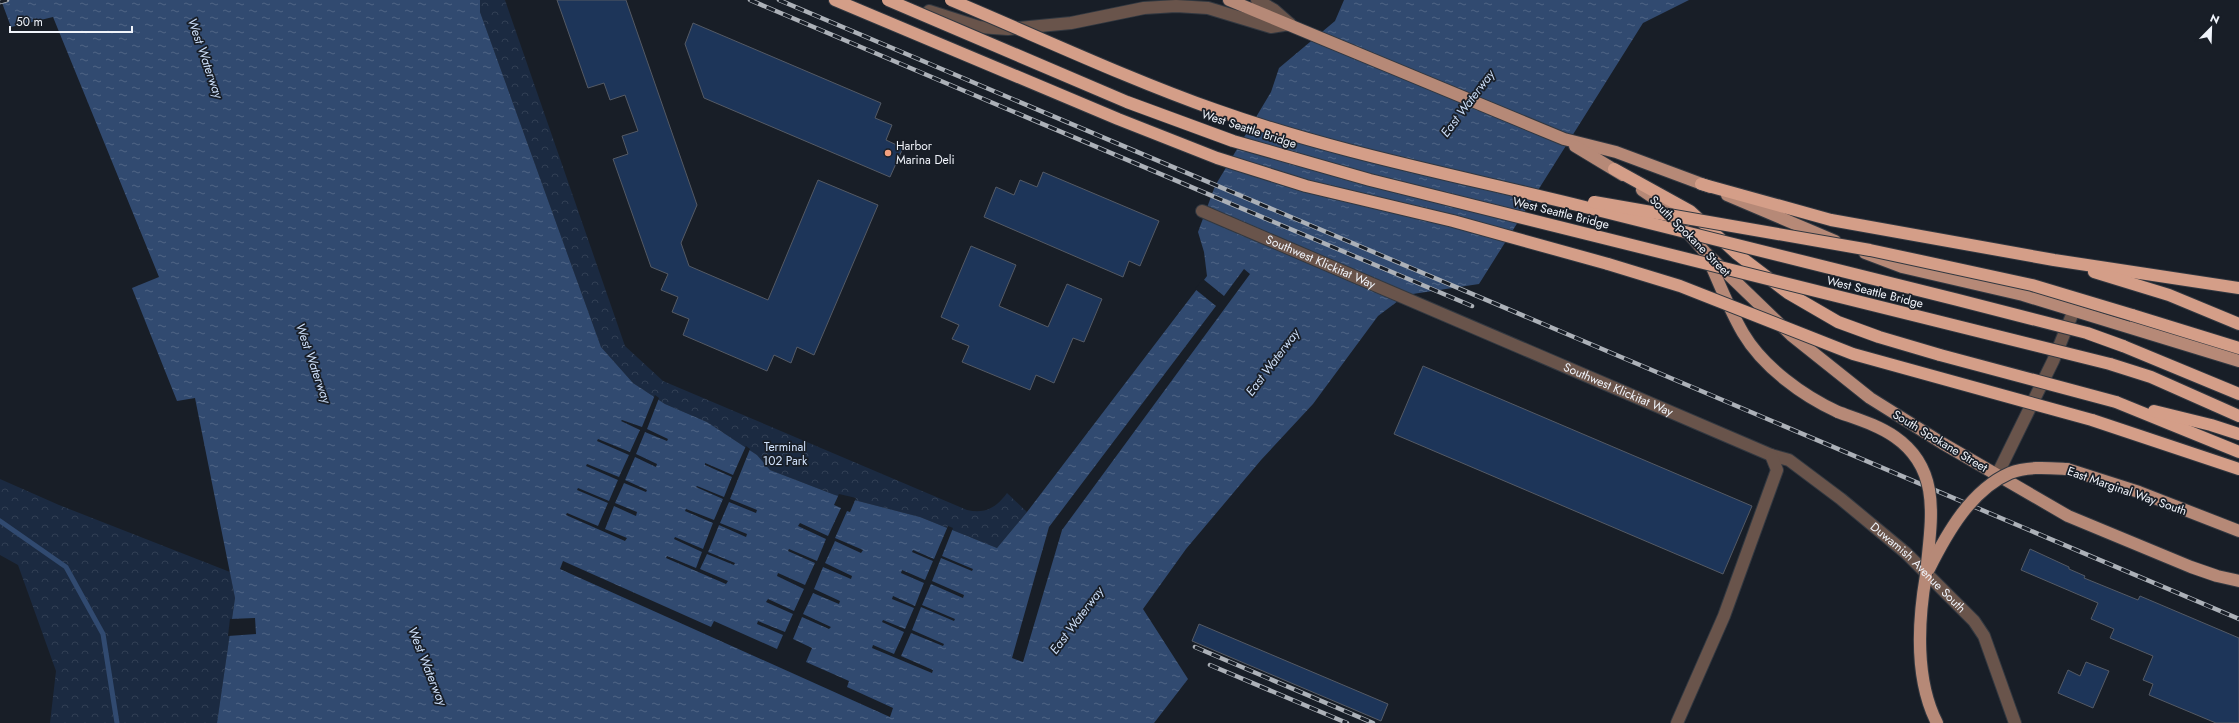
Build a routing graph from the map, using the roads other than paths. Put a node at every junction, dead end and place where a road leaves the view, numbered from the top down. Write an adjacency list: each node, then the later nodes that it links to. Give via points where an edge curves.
1 (835, 0): 26 (highway, bridge, via 1217,158 1306,186 1453,221 1608,264 1680,286 1853,354 2092,420)
2 (888, 0): 22 (highway, West Seattle Bridge, bridge, via 1127,102 1233,141 1370,180 2110,364 2151,377)
3 (902, 0): 7 (street, via 939,16 979,28 1008,29 1071,24 1144,8 1176,6 1208,8 1271,27)
4 (951, 0): 10 (highway, West Seattle Bridge, bridge, via 1217,110 1302,137)
5 (1229, 0): 7 (main road)
6 (1257, 0): 7 (street)
7 (1290, 24): 8 (main road)
8 (1564, 140): 9 (main road, South Spokane Street); 11 (main road, via 1616,152)
9 (1614, 169): 13 (main road, South Spokane Street, via 1661,203); 21 (highway, bridge, via 1690,211 1737,254 1794,296 1838,322 1940,355)
10 (1490, 184): 18 (highway, bridge, via 1770,232 1953,267 2032,285); 20 (highway, West Seattle Bridge, bridge, via 1824,265 2087,333)
11 (1701, 184): 14 (highway, via 1831,220); 16 (main road, via 1796,226 1902,267 2023,295)
12 (1202, 211): 25 (street, Southwest Klickitat Way)
13 (1705, 252): 27 (main road, South Spokane Street, via 1792,335 1870,398); 29 (main road, bridge, via 1743,333 1756,352 1822,405 1894,436 1907,447 1923,469 1930,487 1932,504)
14 (2112, 272): 15 (highway); 17 (highway)
15 (2239, 288)
16 (2074, 310): 19 (main road); 27 (street, via 2053,361)
17 (2239, 324)
18 (2239, 348)
19 (2239, 361)
20 (2239, 394)
21 (2116, 402): 23 (highway); 24 (highway)
22 (2239, 416)
23 (2239, 434)
24 (2239, 452)
25 (1771, 455): 31 (street, via 1776,470 1724,616); 33 (street, Duwamish Avenue South, via 1789,460 1841,499 1906,553 1974,621 1984,636)
26 (2239, 469)
27 (1997, 475): 30 (main road, South Spokane Street, via 2068,516 2191,567)
28 (2239, 531): 29 (main road, East Marginal Way South, bridge, via 2139,492 2067,469 2036,468 2011,472 1986,486 1960,517)
29 (1926, 576): 32 (main road, East Marginal Way South, via 1919,640 1923,677)
30 (2239, 581)
31 (1677, 723)
32 (1937, 723)
33 (2015, 723)

